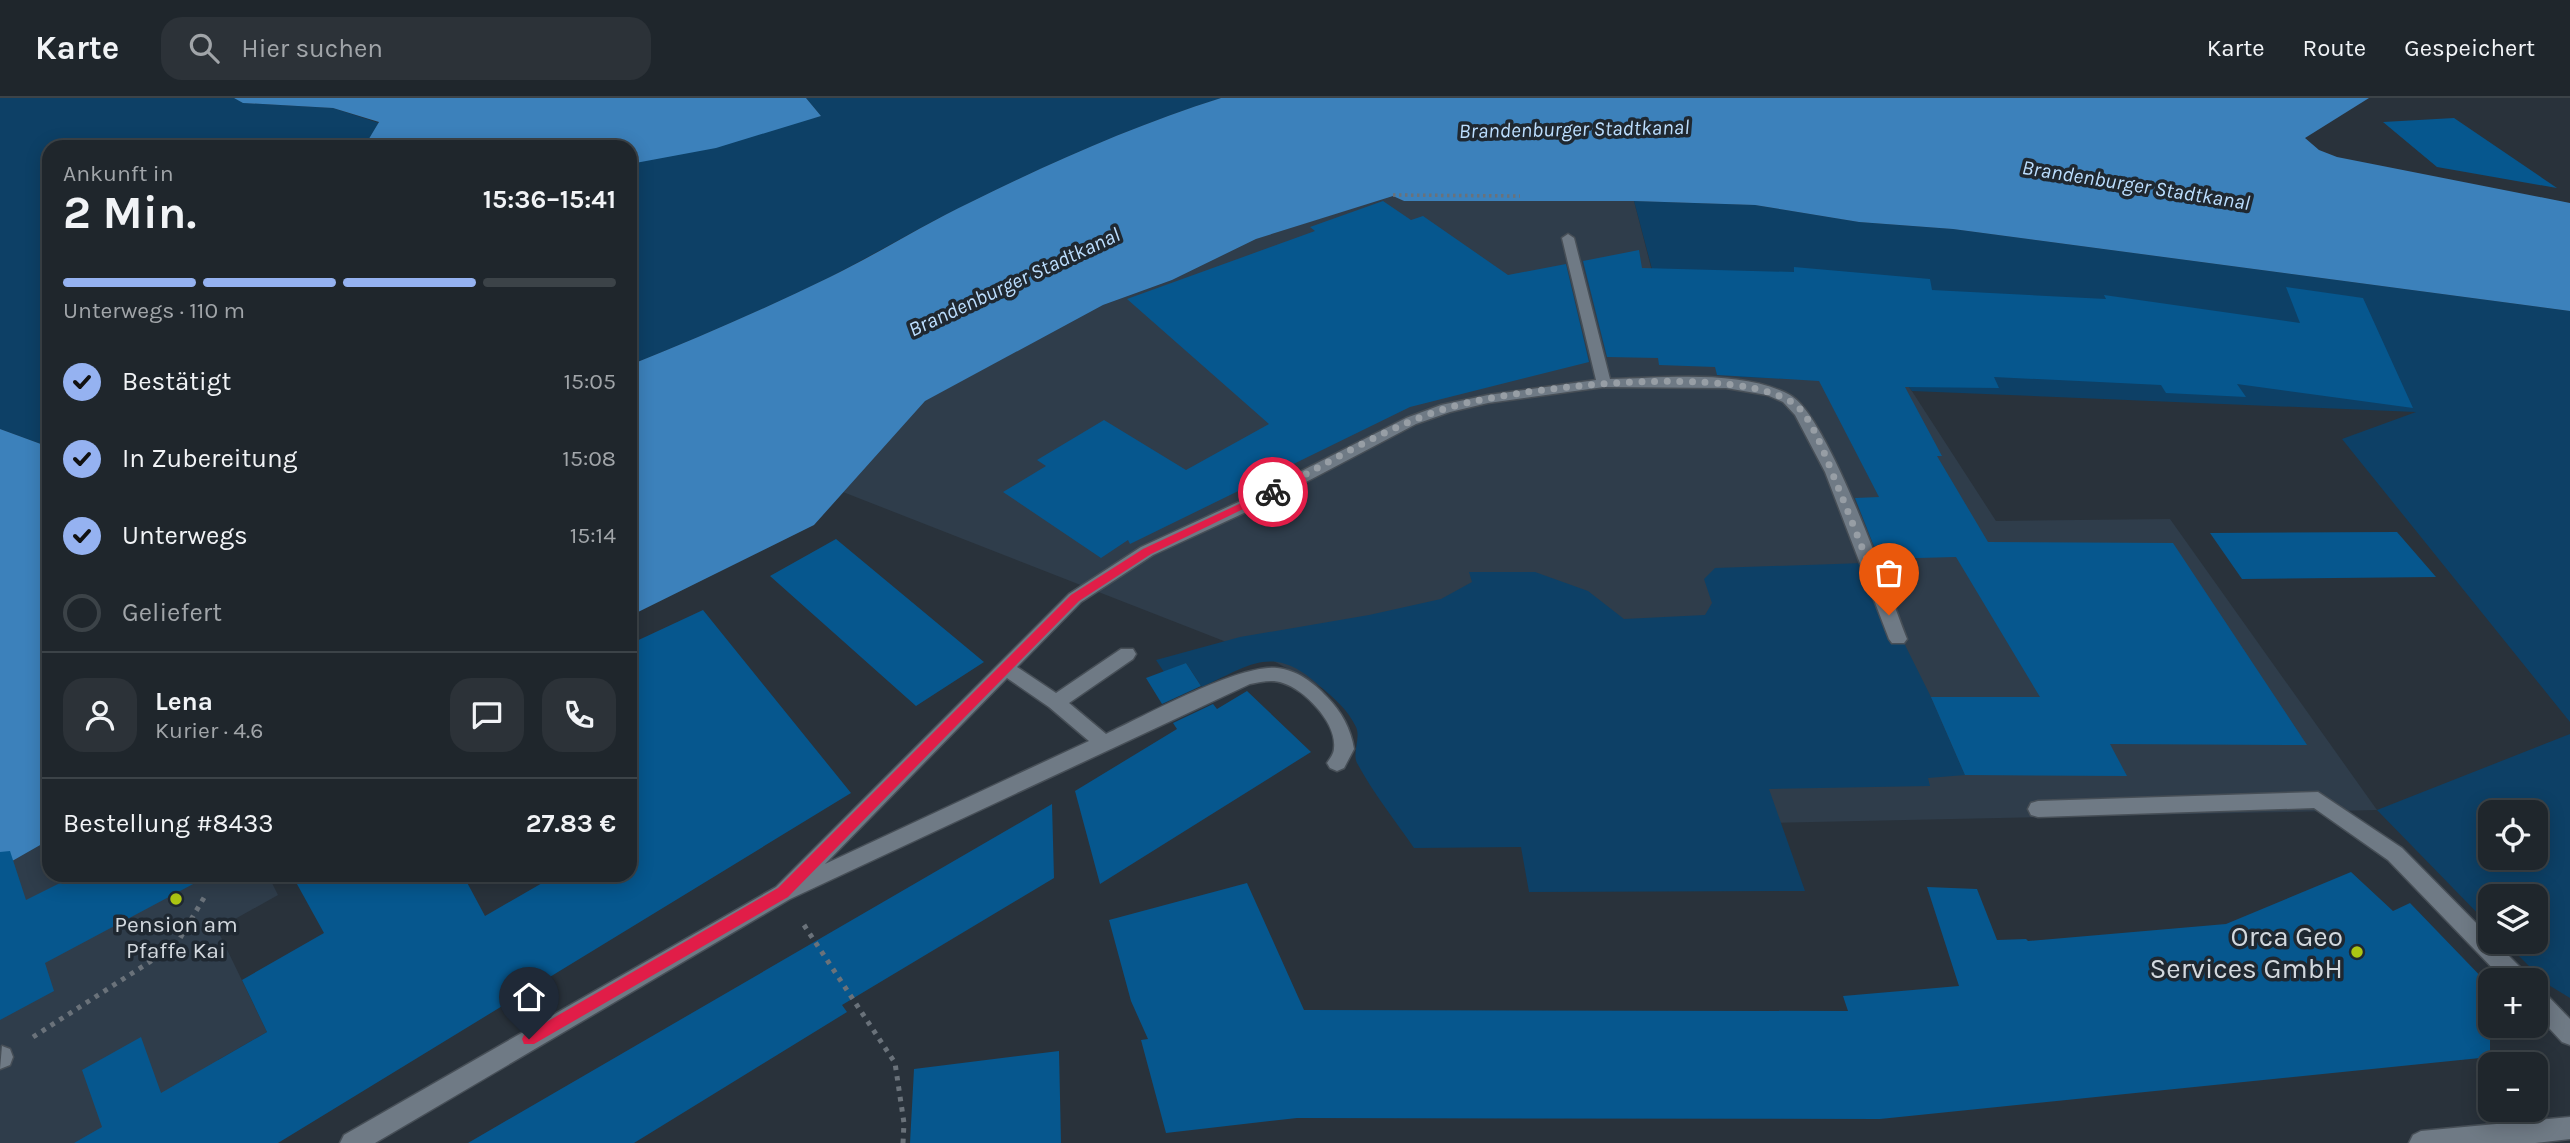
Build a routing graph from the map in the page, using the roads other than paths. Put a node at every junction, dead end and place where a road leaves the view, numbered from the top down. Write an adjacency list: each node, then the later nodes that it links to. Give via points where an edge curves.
1 (1568, 238): 2 (street)
2 (1604, 383): 3 (street, via 1739,386 1772,392 1800,409 1823,451); 5 (street, via 1488,399 1410,421 1147,551 1075,598)
3 (1898, 639)
4 (1127, 654): 6 (street)
5 (1006, 669): 6 (street); 10 (street)
6 (1056, 702): 7 (street)
7 (1104, 743): 8 (street, via 1264,674 1299,682 1335,719 1344,751); 10 (street)
8 (1337, 763)
9 (2038, 809): 11 (street, via 2318,800 2395,854)
10 (783, 892): 15 (street)
11 (2506, 968)
12 (2548, 1012): 13 (street)
13 (2570, 1035)
14 (2570, 1128): 16 (street)
15 (352, 1143)
16 (2421, 1143)

